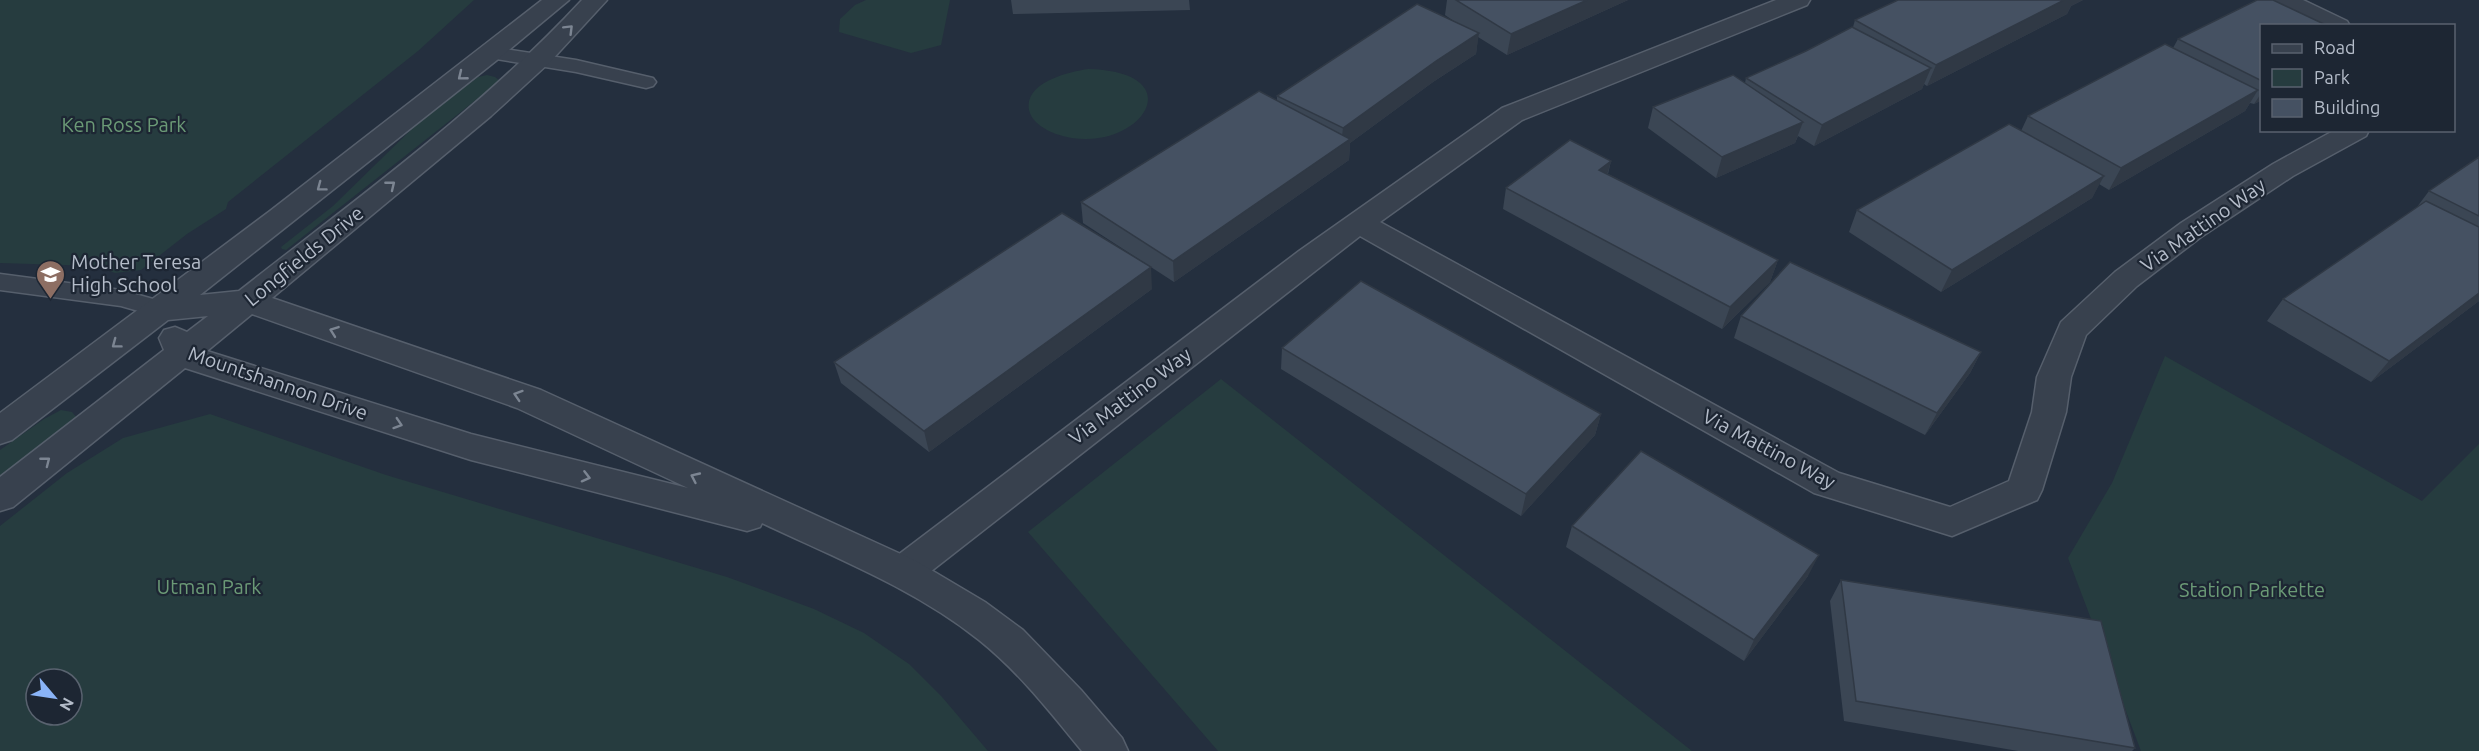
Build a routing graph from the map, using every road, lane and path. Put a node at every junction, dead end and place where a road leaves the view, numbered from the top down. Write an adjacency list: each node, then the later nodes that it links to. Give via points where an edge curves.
1 (556, 0): 6 (street)
2 (595, 0): 7 (street, Longfields Drive, one-way to 2)
3 (1798, 0): 10 (street, Via Mattino Way, via 1512,114)
4 (2283, 0): 5 (street)
5 (2334, 24)
6 (491, 53): 7 (lane); 13 (street, one-way to 13)
7 (536, 60): 8 (lane); 12 (street, Longfields Drive, one-way to 7, via 452,135)
8 (645, 82)
9 (2352, 132): 10 (street, Via Mattino Way, via 2283,170 2191,230 2126,279 2072,330 2054,378 2049,412 2024,490 1952,522 1827,483)
10 (1359, 223): 18 (street, Via Mattino Way)
11 (0, 282): 13 (lane, via 121,298)
12 (248, 301): 13 (street, Mountshannon Drive); 14 (street, Longfields Drive); 17 (street, Mountshannon Drive, one-way to 12, via 529,399)
13 (163, 310): 14 (street, Mountshannon Drive); 15 (street, one-way to 15)
14 (183, 355): 16 (street, Longfields Drive, one-way to 14); 17 (street, Mountshannon Drive, one-way to 17, via 471,447)
15 (0, 431)
16 (0, 497)
17 (824, 537): 18 (street, Mountshannon Drive)
18 (903, 572): 19 (street, Mountshannon Drive, via 993,629 1069,704)
19 (1107, 751)

